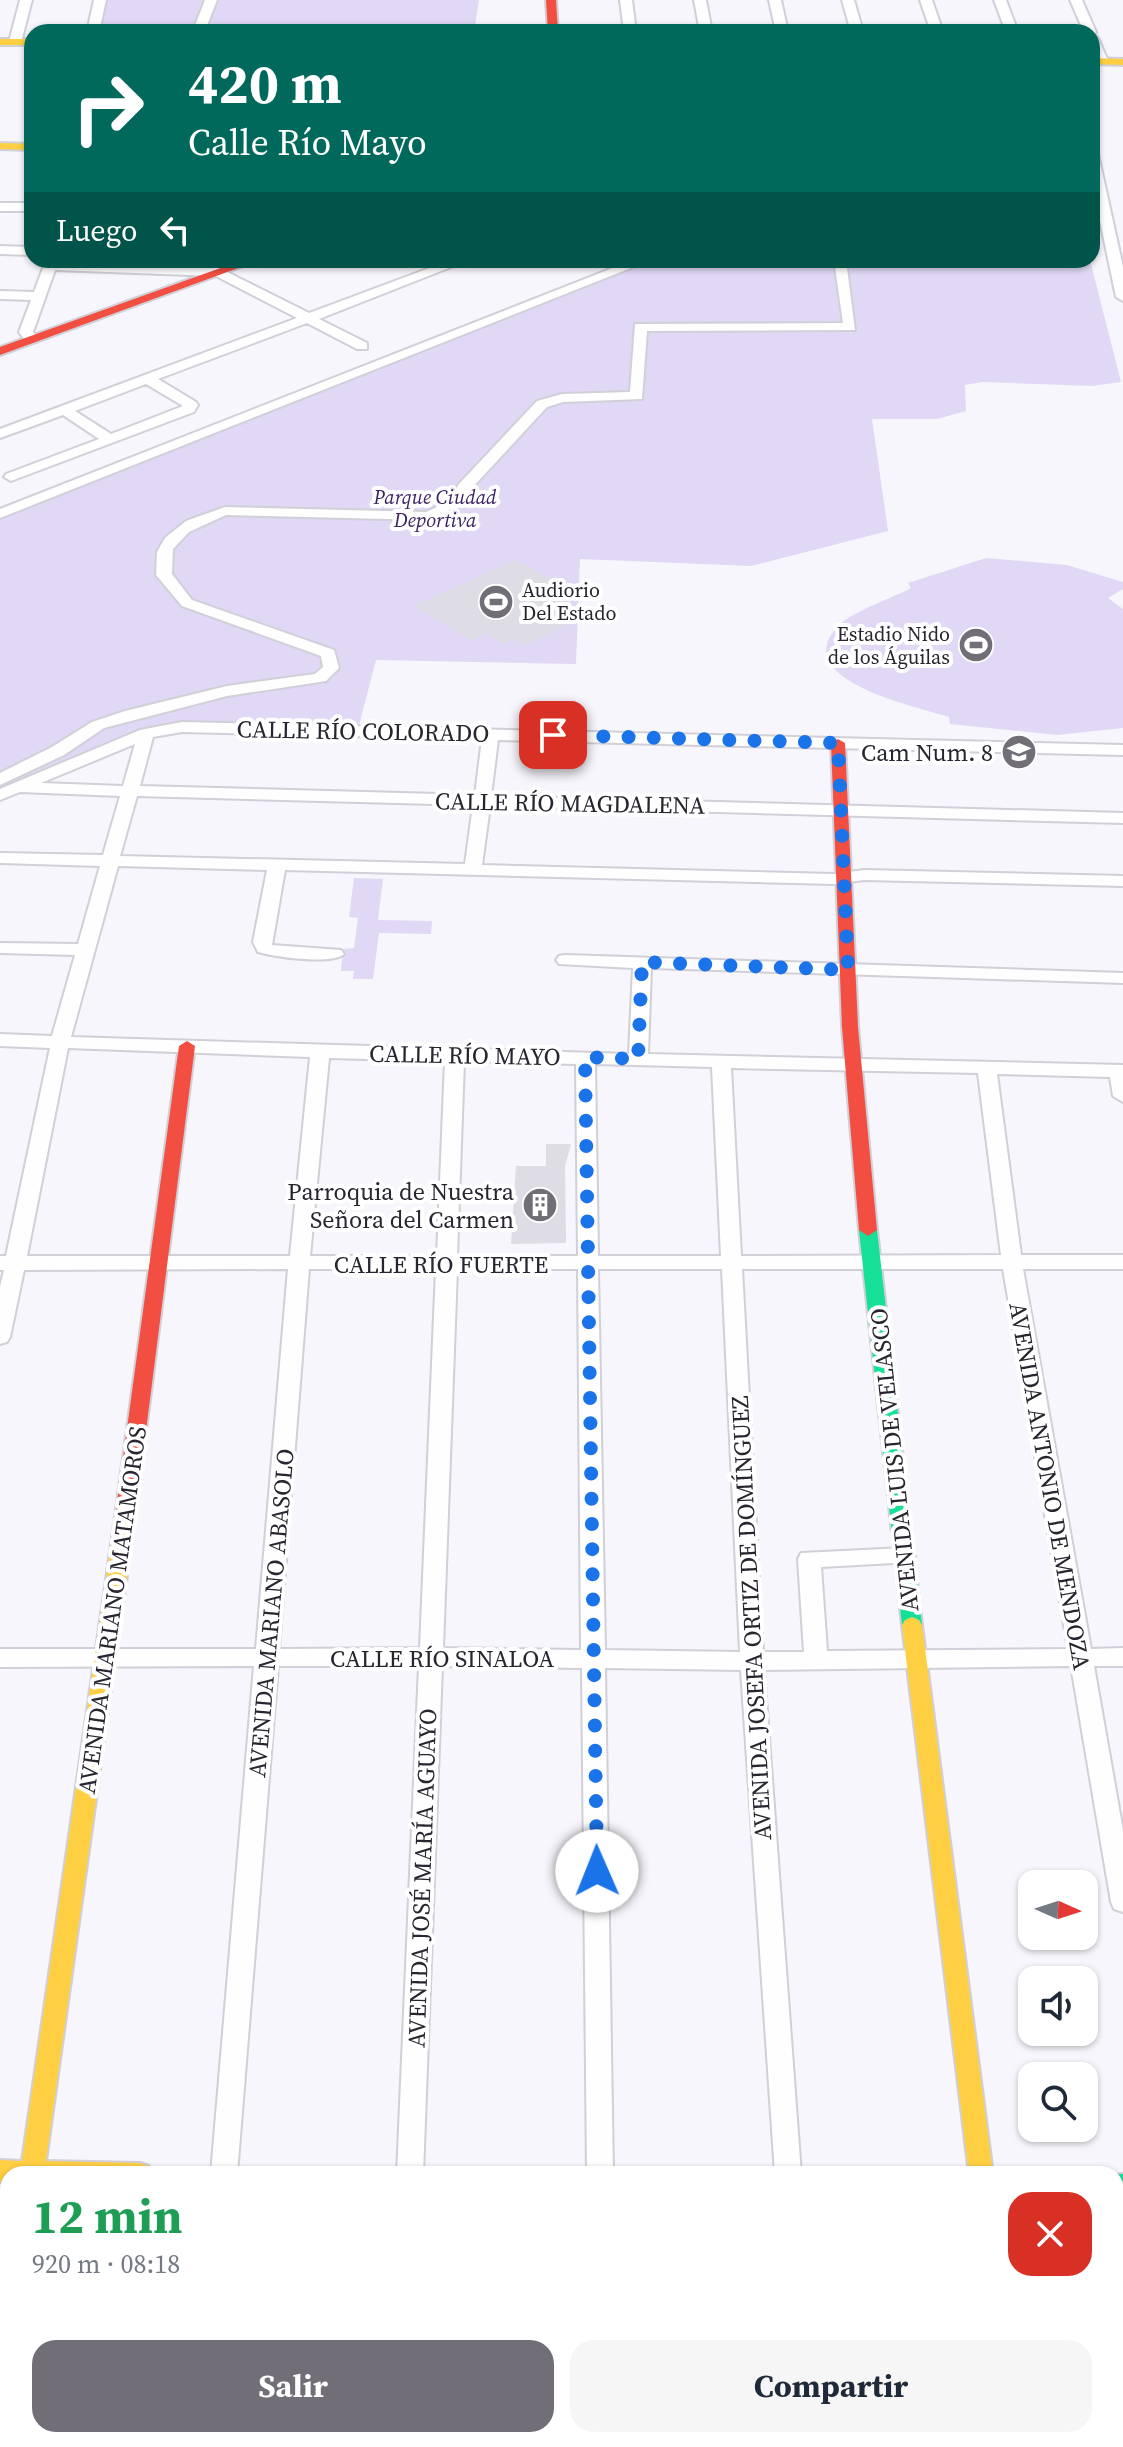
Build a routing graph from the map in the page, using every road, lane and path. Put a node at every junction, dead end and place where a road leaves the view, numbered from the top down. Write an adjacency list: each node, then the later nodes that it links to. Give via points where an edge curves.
1 (26, 0): 22 (street)
2 (100, 0): 12 (street)
3 (211, 0): 13 (street)
4 (551, 0): 14 (street)
5 (626, 0): 15 (street)
6 (700, 0): 16 (street)
7 (775, 0): 17 (street)
8 (848, 0): 18 (street)
9 (926, 0): 19 (street)
10 (1000, 0): 20 (street)
11 (1076, 0): 21 (street)
12 (95, 24)
13 (202, 24)
14 (552, 24)
15 (629, 24)
16 (704, 24)
17 (780, 24)
18 (855, 24)
19 (934, 24)
20 (1009, 24)
21 (1086, 24)
22 (16, 45)
23 (1123, 62): 24 (street)
24 (1100, 64)
25 (1100, 65): 26 (street)
26 (1123, 70)
27 (0, 146): 28 (street)
28 (24, 147)
29 (0, 153): 30 (street)
30 (24, 153)
31 (1100, 191): 47 (street)
32 (0, 207): 33 (street)
33 (24, 207)
34 (0, 250): 35 (street)
35 (24, 251)
36 (49, 268): 46 (street)
37 (156, 268): 44 (street)
38 (210, 268): 44 (street)
39 (217, 268): 49 (street)
40 (226, 268): 48 (street)
41 (442, 268): 48 (street)
42 (625, 268): 58 (street)
43 (841, 268): 63 (street, via 850,327 640,327 637,396 562,398 542,404 448,509 428,516 225,511 202,517 164,551 164,575 187,603 328,653 331,668 320,678 227,691 98,725)
44 (198, 270): 49 (street)
45 (0, 295): 46 (street)
46 (38, 296): 49 (street)
47 (1123, 297)
48 (307, 319): 51 (street); 52 (street)
49 (29, 335): 50 (street)
50 (3, 345)
51 (362, 346)
52 (148, 379): 53 (street); 55 (street, via 191,405 189,409)
53 (64, 410): 54 (street); 55 (street)
54 (0, 434)
55 (109, 439): 56 (street)
56 (5, 474): 57 (street)
57 (26, 486)
58 (0, 514)
59 (146, 733): 60 (street, CALLE RÍO COLORADO, via 182,727); 64 (street, CALLE RÍO COLORADO); 65 (street)
60 (491, 734): 61 (street, CALLE RÍO COLORADO); 67 (street)
61 (838, 743): 62 (street, CALLE RÍO COLORADO); 68 (street, AVENIDA LUIS DE VELASCO)
62 (1123, 750)
63 (0, 780)
64 (17, 788): 65 (street, CALLE RÍO MAGDALENA); 66 (street, CALLE RÍO COLORADO)
65 (129, 792): 67 (street, CALLE RÍO MAGDALENA); 71 (street)
66 (0, 795)
67 (482, 801): 68 (street, CALLE RÍO MAGDALENA); 73 (street)
68 (842, 808): 69 (street, CALLE RÍO MAGDALENA); 74 (street, AVENIDA LUIS DE VELASCO)
69 (1123, 818)
70 (0, 858): 71 (street)
71 (110, 861): 72 (street); 78 (street)
72 (277, 865): 73 (street); 79 (street, via 264,948)
73 (473, 871): 74 (street)
74 (841, 879): 75 (street, via 864,875); 76 (street, via 865,886); 82 (street, AVENIDA LUIS DE VELASCO)
75 (1123, 881)
76 (1123, 893)
77 (0, 948): 78 (street)
78 (85, 950): 85 (street)
79 (335, 954)
80 (565, 960): 81 (street)
81 (642, 962): 82 (street); 90 (street)
82 (848, 970): 83 (street); 92 (street, AVENIDA LUIS DE VELASCO)
83 (1123, 978)
84 (0, 1040): 85 (street, CALLE RÍO MAYO)
85 (60, 1042): 86 (street, CALLE RÍO MAYO); 100 (street)
86 (187, 1046): 87 (street, CALLE RÍO MAYO); 103 (street, AVENIDA MARIANO MATAMOROS)
87 (320, 1052): 88 (street, CALLE RÍO MAYO); 104 (street, AVENIDA MARIANO ABASOLO)
88 (455, 1054): 89 (street, CALLE RÍO MAYO); 101 (street, AVENIDA JOSÉ MARÍA AGUAYO)
89 (585, 1057): 90 (street, CALLE RÍO MAYO); 96 (street)
90 (638, 1059): 91 (street, CALLE RÍO MAYO)
91 (721, 1061): 92 (street, CALLE RÍO MAYO); 97 (street, AVENIDA JOSEFA ORTIZ DE DOMÍNGUEZ)
92 (853, 1064): 93 (street, CALLE RÍO MAYO); 102 (street, AVENIDA LUIS DE VELASCO)
93 (987, 1068): 94 (street, CALLE RÍO MAYO); 98 (street, AVENIDA ANTONIO DE MENDOZA)
94 (1121, 1071): 95 (street)
95 (1123, 1096)
96 (588, 1262): 97 (street, CALLE RÍO FUERTE); 101 (street, CALLE RÍO FUERTE); 113 (street)
97 (731, 1262): 102 (street, CALLE RÍO FUERTE); 116 (street, AVENIDA JOSEFA ORTIZ DE DOMÍNGUEZ)
98 (1012, 1262): 99 (street, CALLE RÍO FUERTE); 102 (street, CALLE RÍO FUERTE); 107 (street, AVENIDA ANTONIO DE MENDOZA)
99 (1123, 1262)
100 (7, 1263): 103 (street, CALLE RÍO FUERTE); 105 (street)
101 (446, 1263): 104 (street, CALLE RÍO FUERTE); 108 (street, AVENIDA JOSÉ MARÍA AGUAYO)
102 (872, 1263): 106 (street, AVENIDA LUIS DE VELASCO)
103 (158, 1264): 104 (street, CALLE RÍO FUERTE); 111 (street, AVENIDA MARIANO MATAMOROS)
104 (299, 1265): 112 (street, AVENIDA MARIANO ABASOLO)
105 (0, 1337)
106 (904, 1556): 114 (street, AVENIDA LUIS DE VELASCO); 115 (street, via 809,1559)
107 (1079, 1656): 109 (street, CALLE RÍO SINALOA); 114 (street, CALLE RÍO SINALOA); 117 (street, AVENIDA ANTONIO DE MENDOZA)
108 (431, 1657): 112 (street, CALLE RÍO SINALOA); 113 (street, CALLE RÍO SINALOA); 120 (street, AVENIDA JOSÉ MARÍA AGUAYO)
109 (1123, 1657)
110 (0, 1658): 111 (street, CALLE RÍO SINALOA)
111 (106, 1658): 112 (street, CALLE RÍO SINALOA); 118 (street, AVENIDA MARIANO MATAMOROS)
112 (268, 1658): 119 (street, AVENIDA MARIANO ABASOLO)
113 (594, 1658): 116 (street, CALLE RÍO SINALOA); 121 (street)
114 (915, 1659): 115 (street, CALLE RÍO SINALOA); 123 (street, AVENIDA LUIS DE VELASCO)
115 (816, 1660): 116 (street, CALLE RÍO SINALOA)
116 (752, 1661): 122 (street, AVENIDA JOSEFA ORTIZ DE DOMÍNGUEZ)
117 (1123, 1902)
118 (33, 2166)
119 (225, 2166)
120 (410, 2166)
121 (600, 2166)
122 (787, 2166)
123 (980, 2166)

